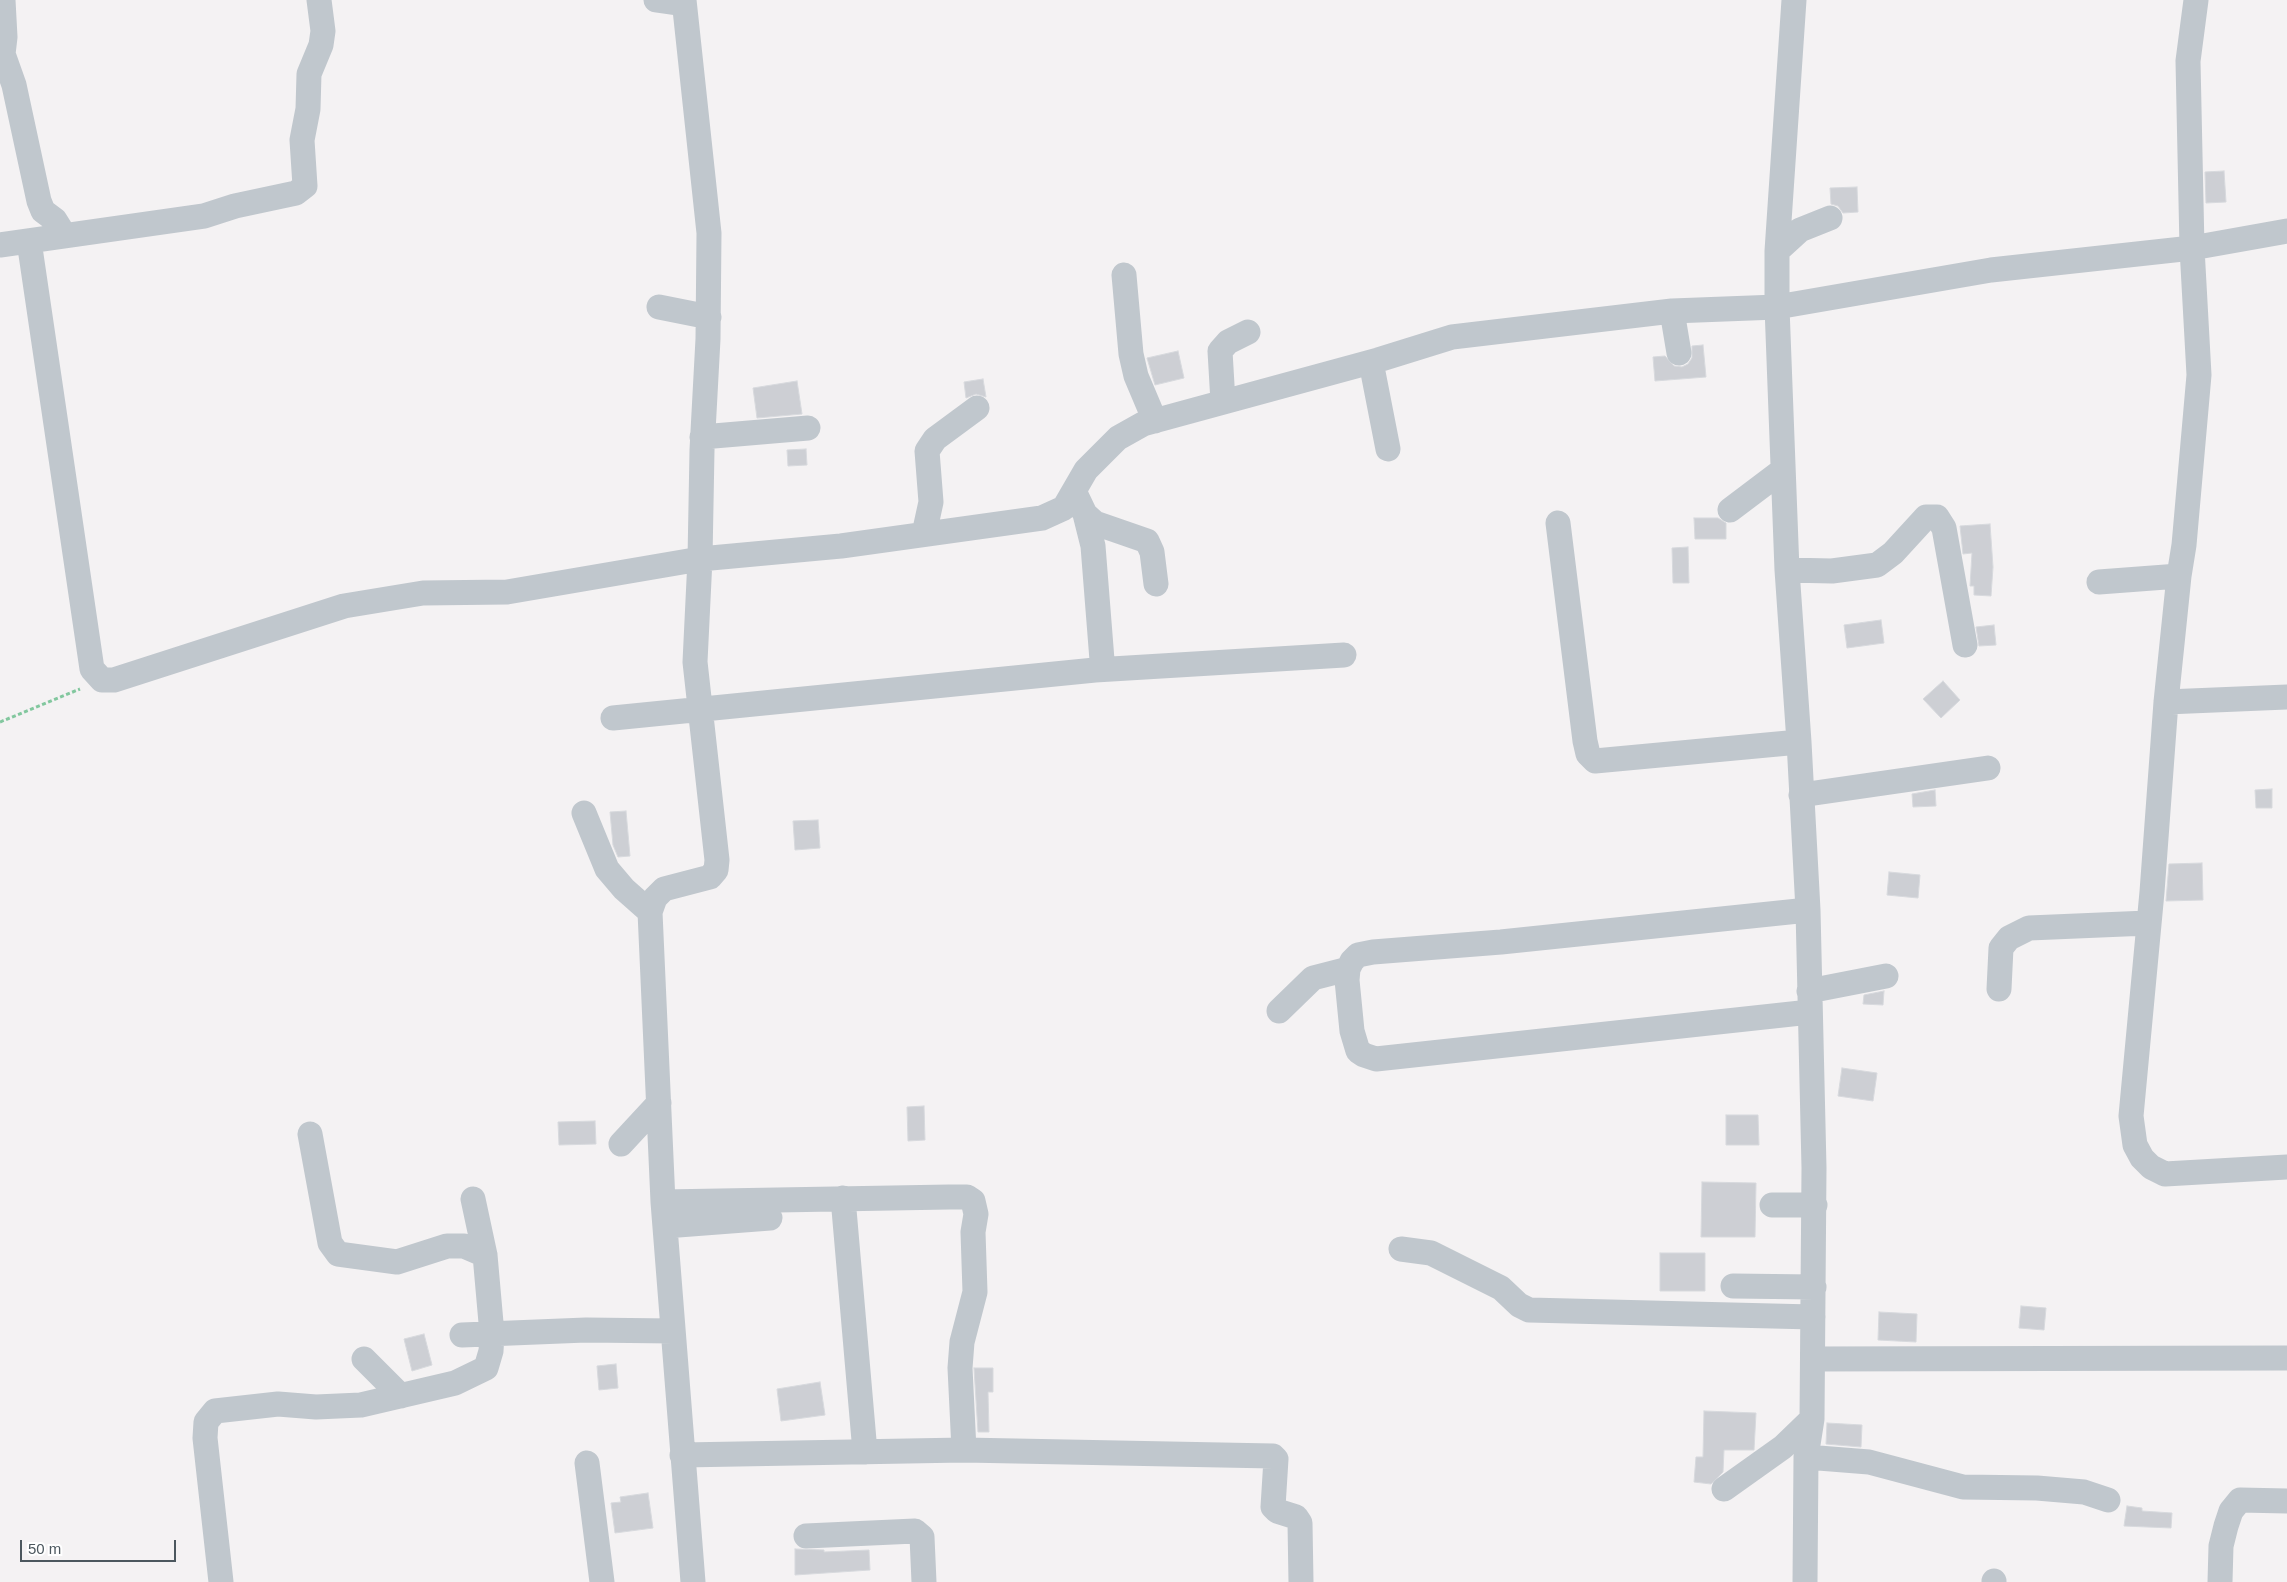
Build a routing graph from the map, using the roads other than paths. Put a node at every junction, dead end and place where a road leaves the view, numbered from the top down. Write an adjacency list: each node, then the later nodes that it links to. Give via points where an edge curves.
1 (3, 0): 7 (street)
2 (319, 0): 10 (street, via 323,31 309,74 308,109 302,140 305,186 296,193 204,216)
3 (656, 0): 6 (street)
4 (1794, 0): 14 (street)
5 (2196, 0): 13 (street, via 2188,61)
6 (684, 2): 19 (street, via 709,233)
7 (2, 55): 10 (street, via 14,85 39,201 43,211)
8 (1830, 218): 14 (street, via 1800,230)
9 (2287, 230): 13 (street)
10 (65, 236): 11 (street)
11 (29, 241): 12 (street); 35 (street, via 92,669 102,680 114,680 344,606 423,593 507,592)
12 (0, 245)
13 (2192, 248): 17 (street, via 1991,270); 37 (street, via 2198,375)
14 (1777, 251): 17 (street)
15 (1124, 275): 25 (street, via 1131,354 1136,376)
16 (660, 307): 19 (street)
17 (1777, 307): 18 (street); 29 (street)
18 (1672, 312): 21 (street); 22 (street, via 1452,337)
19 (709, 317): 27 (street)
20 (1248, 332): 23 (street, via 1228,342 1220,351)
21 (1679, 353)
22 (1371, 362): 23 (street); 28 (street)
23 (1223, 402): 25 (street)
24 (977, 408): 34 (street, via 935,439 927,451 931,502)
25 (1155, 421): 30 (street, via 1118,438 1086,470)
26 (808, 428): 27 (street)
27 (702, 437): 35 (street)
28 (1388, 449)
29 (1783, 470): 31 (street); 36 (street)
30 (1074, 491): 32 (street); 34 (street, via 1064,508 1042,518)
31 (1730, 510)
32 (1085, 514): 39 (street, via 1095,523 1147,541 1152,552); 42 (street, via 1093,546 1102,644 1102,660)
33 (1558, 523): 47 (street, via 1588,754 1595,760)
34 (924, 534): 35 (street, via 841,546)
35 (700, 559): 45 (street, via 695,662)
36 (1787, 570): 40 (street, via 1832,571 1877,564 1893,553 1926,517 1937,517 1944,528); 47 (street)
37 (2179, 576): 38 (street); 44 (street)
38 (2099, 582)
39 (1156, 584)
40 (1964, 645)
41 (1344, 655): 42 (street)
42 (1095, 670): 45 (street)
43 (2287, 697): 44 (street)
44 (2166, 702): 53 (street)
45 (700, 710): 46 (street); 52 (street, via 718,860 716,870 710,878 664,889)
46 (613, 718)
47 (1799, 742): 49 (street)
48 (1988, 768): 49 (street)
49 (1801, 794): 51 (street)
50 (584, 813): 52 (street, via 607,869 624,890)
51 (1808, 910): 54 (street, via 1373,952 1358,955); 57 (street)
52 (650, 912): 59 (street)
53 (2148, 923): 56 (street, via 2029,928 2009,938 2001,948); 62 (street, via 2131,1116 2135,1146 2151,1167 2165,1174)
54 (1348, 969): 57 (street, via 1352,1031 1358,1051 1376,1059); 58 (street, via 1313,978)
55 (1886, 976): 57 (street)
56 (1999, 989)
57 (1809, 1002): 66 (street)
58 (1279, 1011)
59 (659, 1103): 61 (street); 67 (street)
60 (310, 1134): 70 (street, via 330,1242 338,1254 397,1262 447,1246 464,1246)
61 (621, 1144)
62 (2287, 1167)
63 (843, 1198): 67 (street); 82 (street, via 967,1197 973,1201 976,1214 973,1232 975,1292 962,1342 960,1368); 83 (street)
64 (473, 1199): 70 (street)
65 (1772, 1205): 66 (street)
66 (1815, 1205): 72 (street)
67 (664, 1214): 68 (street); 74 (street)
68 (770, 1218)
69 (1400, 1249): 73 (street, via 1431,1253 1500,1288 1529,1310)
70 (485, 1255): 75 (street)
71 (1733, 1286): 72 (street)
72 (1814, 1287): 73 (street)
73 (1813, 1317): 79 (street)
74 (673, 1331): 75 (street); 84 (street)
75 (492, 1334): 76 (street); 80 (street, via 492,1351 486,1368 455,1383)
76 (462, 1336)
77 (2287, 1358): 79 (street)
78 (364, 1359): 80 (street)
79 (1813, 1360): 81 (street)
80 (401, 1396): 91 (street, via 360,1405 316,1407 278,1404 215,1411 206,1422 205,1438)
81 (1812, 1419): 85 (street); 87 (street, via 1783,1447)
82 (964, 1450): 83 (street); 95 (street, via 1273,1456 1276,1459 1273,1507 1296,1517 1300,1523)
83 (864, 1452): 84 (street)
84 (682, 1455): 93 (street)
85 (1806, 1457): 88 (street, via 1869,1462 1963,1487 2084,1492); 96 (street)
86 (587, 1463): 92 (street)
87 (1724, 1489)
88 (2108, 1500)
89 (2287, 1501): 97 (street, via 2240,1500 2231,1511 2221,1546)
90 (806, 1536): 94 (street, via 915,1531 922,1537)
91 (221, 1582)
92 (602, 1582)
93 (693, 1582)
94 (924, 1582)
95 (1301, 1582)
96 (1805, 1582)
97 (2220, 1582)

